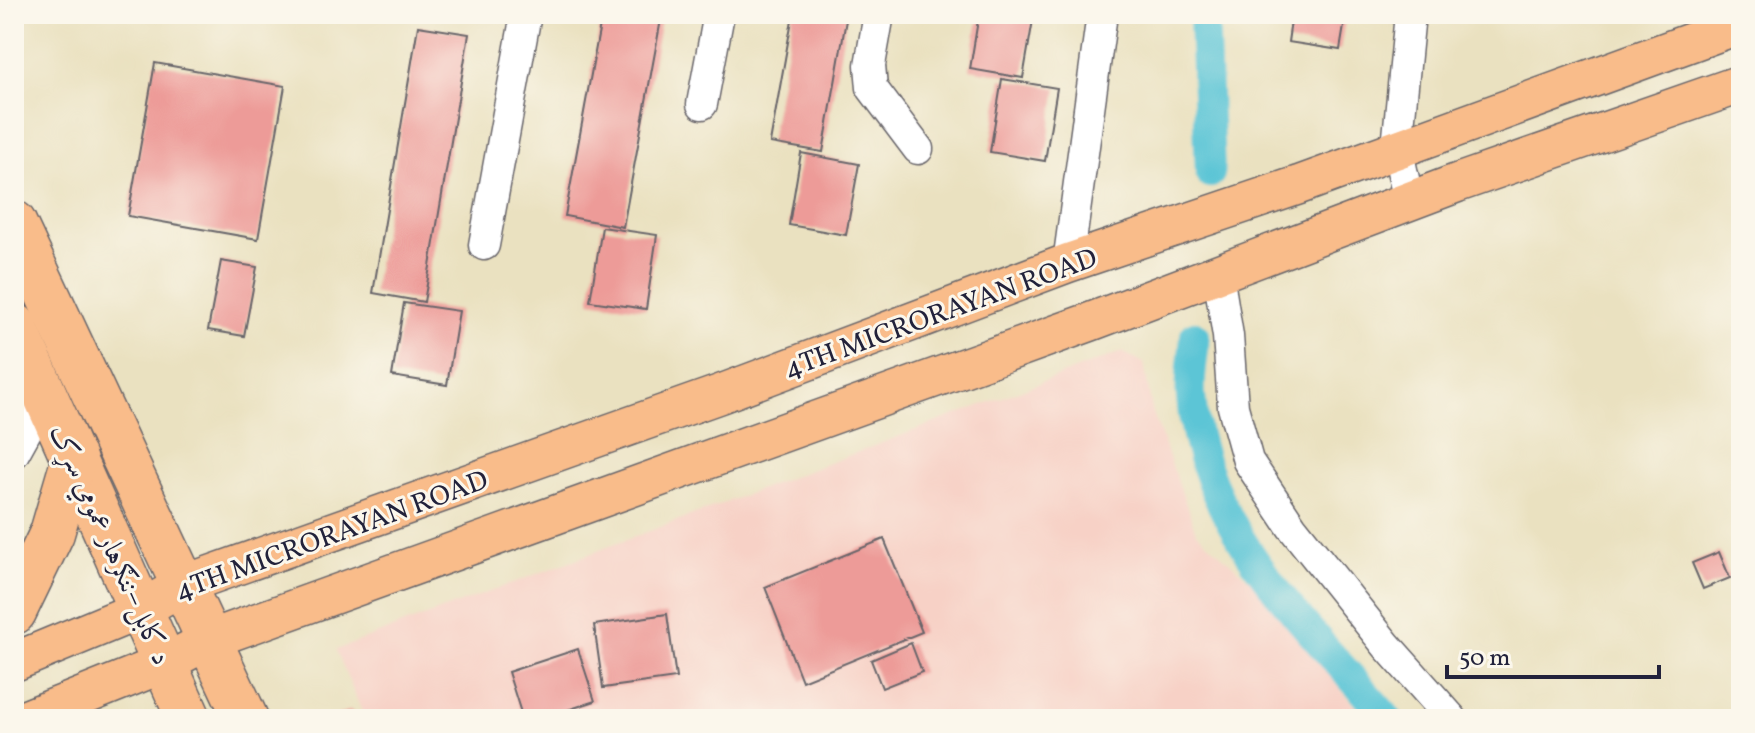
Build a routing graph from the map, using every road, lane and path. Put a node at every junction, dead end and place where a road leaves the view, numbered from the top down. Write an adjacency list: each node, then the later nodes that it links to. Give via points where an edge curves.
1 (526, 14): 13 (street)
2 (719, 14): 8 (street)
3 (879, 14): 10 (street, via 870,65 872,88)
4 (1102, 14): 14 (street)
5 (1410, 14): 9 (street)
6 (1741, 24): 9 (main road, 4TH MICRORAYAN ROAD)
7 (1741, 84): 11 (main road, 4TH MICRORAYAN ROAD)
8 (702, 104)
9 (1397, 147): 11 (street); 14 (main road, 4TH MICRORAYAN ROAD)
10 (918, 149)
11 (1409, 202): 15 (main road, 4TH MICRORAYAN ROAD)
12 (14, 223): 20 (highway, د کابل–ننګرهار عمومي سړک, via 162,545)
13 (484, 245)
14 (1068, 263): 20 (main road, 4TH MICRORAYAN ROAD, via 720,394)
15 (1218, 274): 23 (main road, 4TH MICRORAYAN ROAD); 29 (street, via 1233,407 1248,461 1292,527)
16 (14, 325): 17 (highway, د کابل–ننګرهار عمومي سړک)
17 (31, 385): 18 (street); 19 (highway, د کابل–ننګرهار عمومي سړک)
18 (14, 453)
19 (74, 458): 21 (highway, د کابل–ننګرهار عمومي سړک); 22 (highway, via 52,533)
20 (185, 584): 21 (main road, 4TH MICRORAYAN ROAD); 23 (highway, د کابل–ننګرهار عمومي سړک)
21 (142, 609): 24 (main road, 4TH MICRORAYAN ROAD); 25 (highway, د کابل–ننګرهار عمومي سړک)
22 (14, 612)
23 (211, 639): 25 (main road, 4TH MICRORAYAN ROAD); 28 (highway, د کابل–ننګرهار عمومي سړک)
24 (14, 662)
25 (165, 663): 26 (main road, 4TH MICRORAYAN ROAD); 27 (highway, د کابل–ننګرهار عمومي سړک)
26 (26, 719)
27 (189, 719)
28 (246, 719)
29 (1452, 719)

